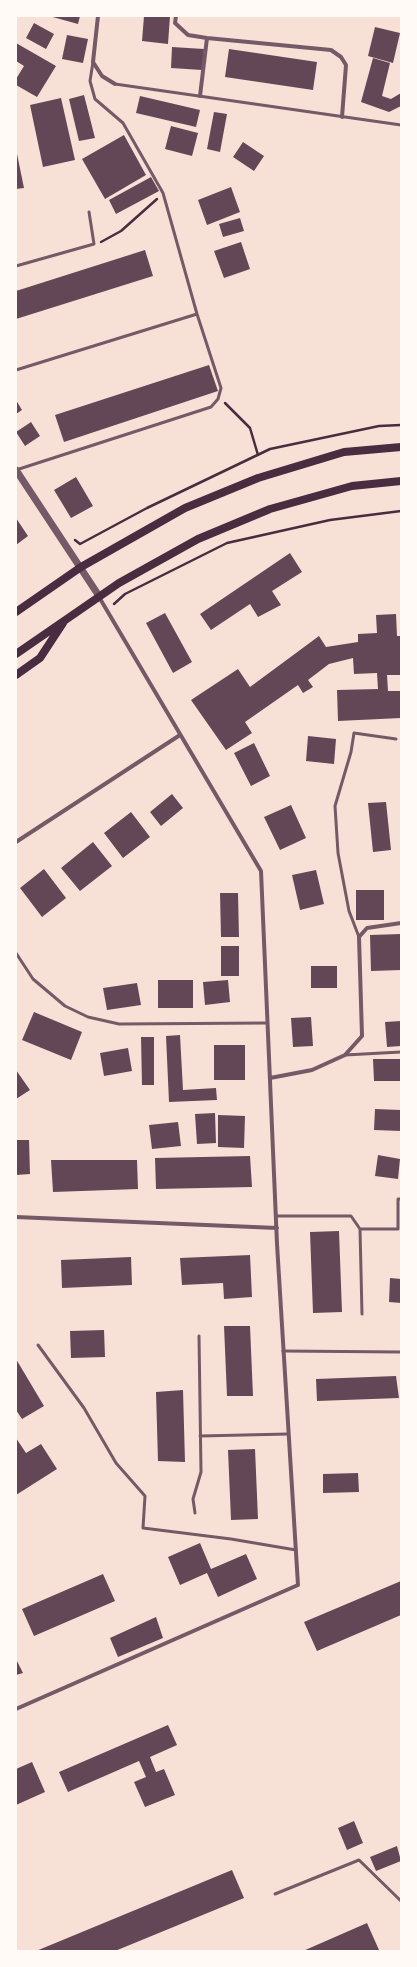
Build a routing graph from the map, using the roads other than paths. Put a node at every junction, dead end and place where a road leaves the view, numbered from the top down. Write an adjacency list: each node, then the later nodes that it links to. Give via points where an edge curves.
1 (98, 16): 4 (street)
2 (176, 16): 3 (street, via 175,23 181,30)
3 (208, 38): 6 (street); 7 (street, via 331,50 341,57 346,65)
4 (93, 62): 5 (street, via 102,76); 11 (lane, via 90,81 95,98 123,123 163,193)
5 (115, 84): 6 (lane)
6 (200, 96): 7 (lane)
7 (342, 117): 8 (lane)
8 (401, 125)
9 (89, 212): 10 (lane, via 94,244)
10 (16, 266)
11 (197, 314): 12 (lane); 14 (lane, via 221,388 218,399 211,407)
12 (16, 370)
13 (401, 446): 16 (main road, via 344,452 258,478 185,508)
14 (16, 470): 16 (street)
15 (401, 481): 17 (main road, via 352,486 270,509 198,539)
16 (81, 567): 17 (street); 18 (main road)
17 (99, 596): 19 (main road); 22 (street)
18 (16, 612)
19 (66, 619): 20 (main road); 21 (main road, via 40,658)
20 (16, 654)
21 (16, 674)
22 (180, 735): 24 (street); 28 (street, via 261,871)
23 (396, 739): 26 (lane, via 354,733 335,806 338,853 349,911)
24 (16, 842)
25 (401, 923): 26 (street, via 368,928)
26 (359, 938): 30 (street, via 362,1036)
27 (16, 953): 28 (lane, via 33,979 65,1006 88,1017 119,1024)
28 (268, 1023): 31 (street)
29 (401, 1052): 30 (lane)
30 (345, 1055): 31 (street, via 312,1070)
31 (270, 1078): 33 (street)
32 (401, 1199): 36 (lane, via 398,1199 398,1229)
33 (276, 1216): 35 (street); 36 (lane, via 351,1216)
34 (16, 1217): 35 (street)
35 (277, 1228): 40 (street)
36 (360, 1228): 37 (lane)
37 (362, 1314)
38 (199, 1336): 43 (lane)
39 (38, 1345): 45 (lane, via 84,1408 116,1463 145,1496 143,1528)
40 (284, 1351): 41 (lane); 42 (street)
41 (401, 1352)
42 (288, 1434): 43 (lane); 45 (street)
43 (200, 1436): 44 (lane, via 201,1472 194,1499)
44 (194, 1513)
45 (296, 1550): 46 (street, via 298,1585)
46 (16, 1709)
47 (275, 1894): 48 (lane, via 359,1860)
48 (401, 1901)

